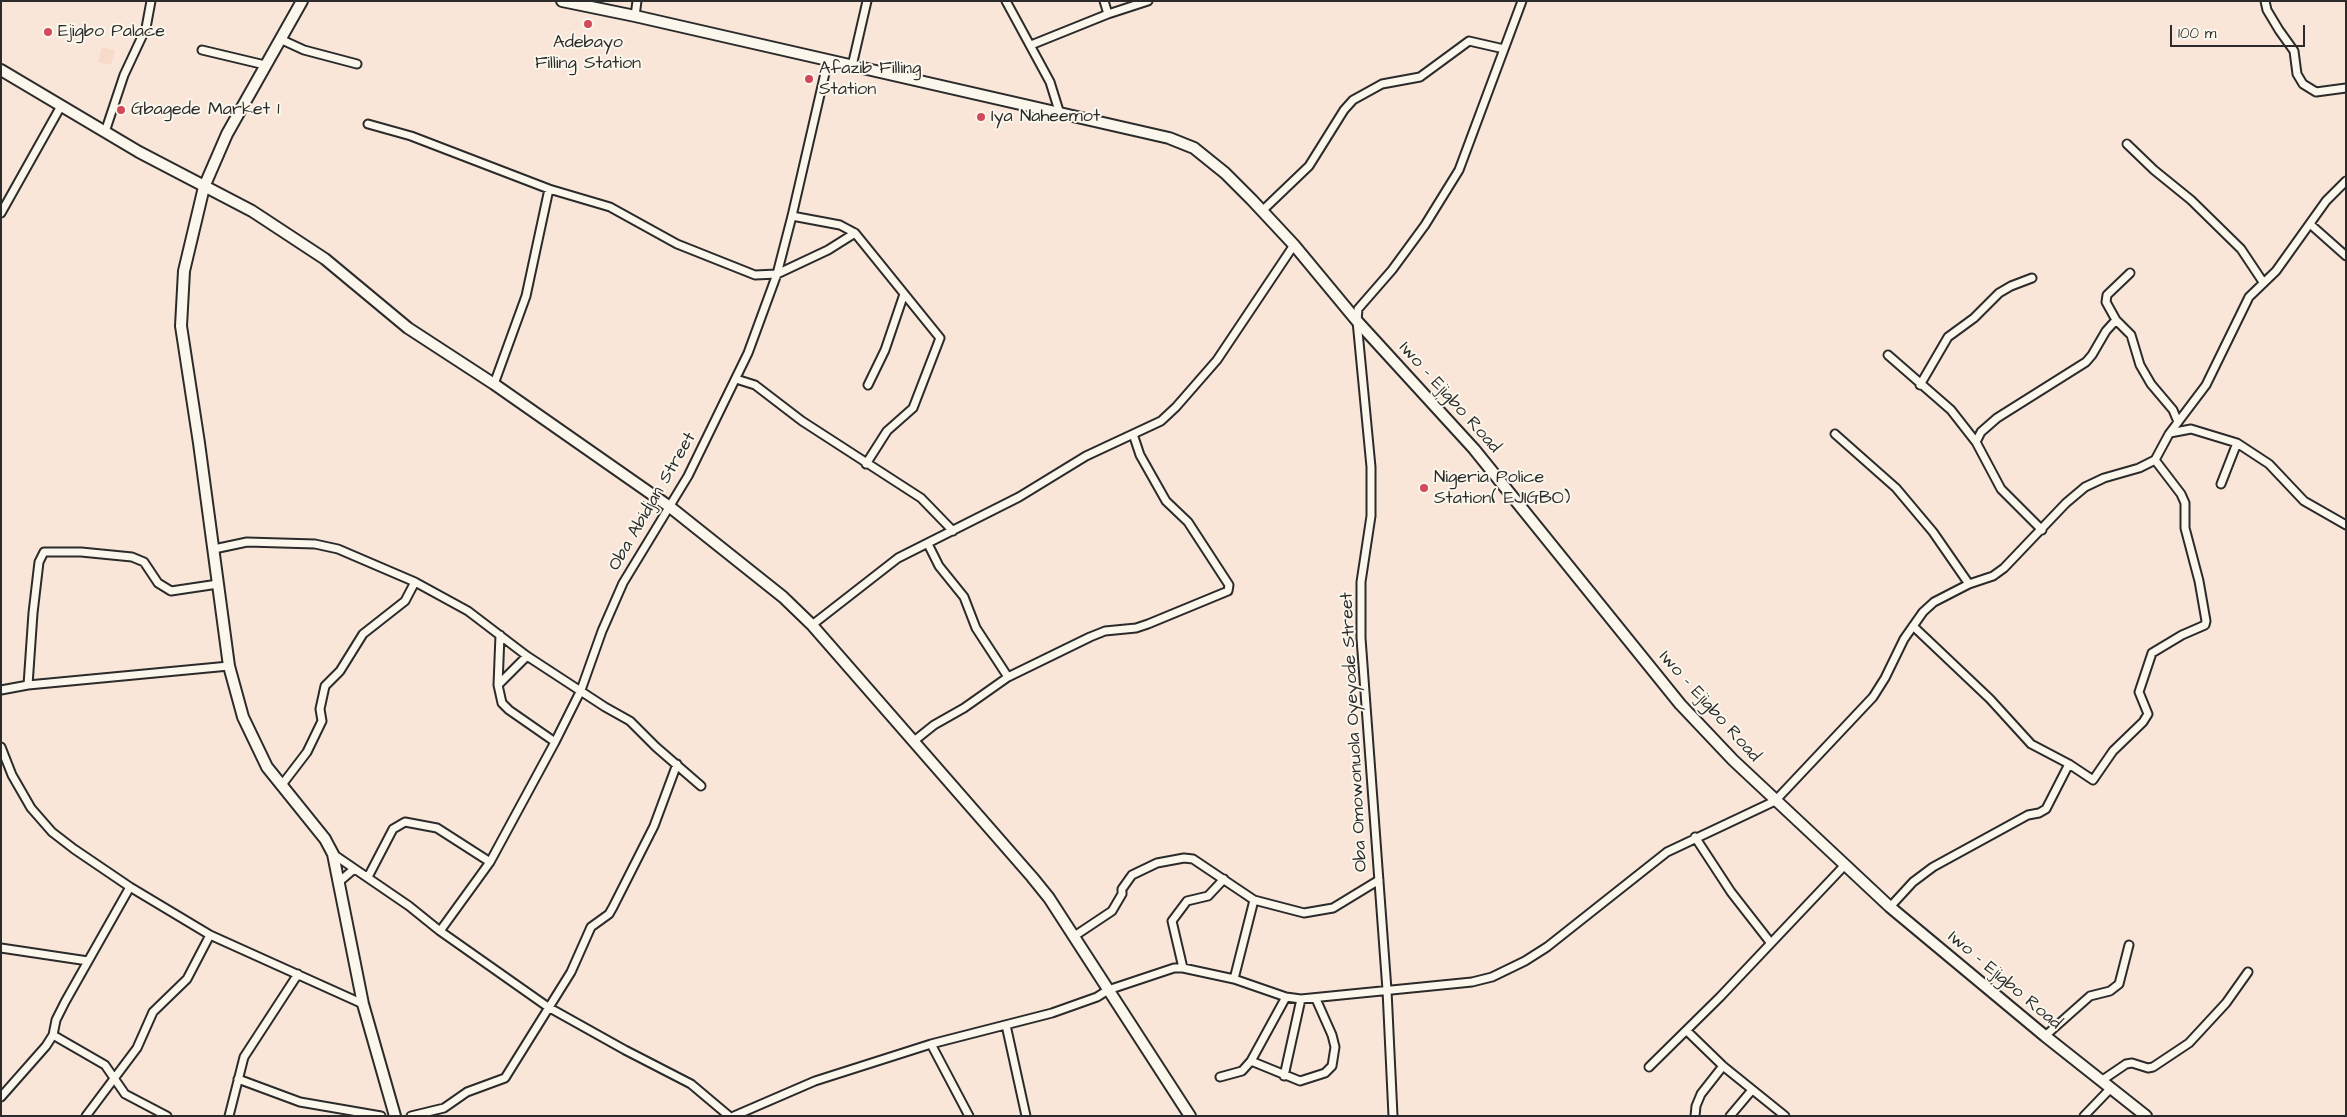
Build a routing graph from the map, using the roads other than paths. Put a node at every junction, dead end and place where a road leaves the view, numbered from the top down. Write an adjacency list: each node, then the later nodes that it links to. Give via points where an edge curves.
1 (151, 1): 26 (street, via 146,28 121,82)
2 (302, 1): 13 (main road)
3 (562, 1): 12 (main road, Iwo - Ejigbo Road)
4 (637, 1): 12 (street)
5 (867, 1): 20 (street)
6 (1006, 1): 14 (street)
7 (1104, 1): 11 (street)
8 (1148, 1): 11 (street)
9 (1522, 1): 15 (street, Oba Omowonuola Oyeyode Street)
10 (2265, 1): 22 (street, via 2271,17 2294,51 2297,74 2303,84 2316,92)
11 (1108, 14): 14 (street)
12 (635, 16): 17 (main road, Iwo - Ejigbo Road)
13 (280, 39): 18 (street, via 304,50); 19 (main road)
14 (1031, 44): 24 (street, via 1050,82)
15 (1504, 48): 31 (street, via 1469,41 1420,77 1382,84 1353,100 1309,166); 44 (street, Oba Omowonuola Oyeyode Street, via 1459,170 1420,232 1358,309)
16 (202, 50): 19 (street)
17 (828, 60): 20 (main road, Iwo - Ejigbo Road); 33 (street, Oba Abidjan Street)
18 (356, 64)
19 (265, 65): 29 (main road)
20 (852, 66): 24 (main road, Iwo - Ejigbo Road)
21 (1, 70): 23 (main road)
22 (2346, 88)
23 (61, 106): 26 (main road); 32 (street)
24 (1060, 114): 31 (main road, Iwo - Ejigbo Road, via 1180,141 1219,168)
25 (368, 124): 30 (street, via 412,136)
26 (105, 132): 29 (main road)
27 (2127, 144): 41 (street, via 2191,200 2240,249)
28 (2346, 181): 34 (street)
29 (204, 187): 47 (main road, via 252,212 325,259 408,328); 64 (main road, via 184,271 181,326)
30 (549, 189): 39 (street, via 610,207 677,244 755,275); 47 (street, via 526,296)
31 (1262, 211): 36 (main road, Iwo - Ejigbo Road)
32 (1, 213)
33 (792, 216): 35 (street); 39 (street, Oba Abidjan Street)
34 (2310, 224): 37 (street); 41 (street, via 2276,271)
35 (855, 232): 39 (street, via 828,250); 42 (street)
36 (1294, 245): 44 (main road, Iwo - Ejigbo Road); 51 (street, via 1211,367 1161,421)
37 (2346, 256)
38 (2130, 273): 43 (street, via 2105,298)
39 (777, 274): 46 (street, Oba Abidjan Street)
40 (2032, 278): 49 (street, via 1999,294 1948,337)
41 (2263, 282): 50 (street, via 2243,305 2210,377)
42 (904, 294): 48 (street, via 885,350); 57 (street, via 938,335 940,342 913,408 887,431)
43 (2116, 320): 50 (street, via 2130,335 2140,365); 54 (street, via 2086,362 1997,418)
44 (1357, 321): 85 (main road, Iwo - Ejigbo Road, via 1490,467 1593,598 1696,721); 93 (street, Oba Omowonuola Oyeyode Street, via 1371,467 1371,516 1361,582 1361,638)
45 (1888, 355): 49 (street)
46 (736, 379): 57 (street, via 754,385); 59 (street, Oba Abidjan Street)
47 (494, 384): 59 (main road)
48 (868, 385)
49 (1920, 385): 54 (street, via 1950,410)
50 (2178, 422): 53 (street)
51 (1133, 434): 62 (street, via 1086,456 1019,497); 73 (street, via 1140,455 1166,501 1188,522 1229,585 1228,591 1136,628 1105,631)
52 (1835, 434): 67 (street, via 1896,488 1933,532)
53 (2169, 434): 55 (street, via 2191,429); 56 (street)
54 (1976, 442): 61 (street, via 2001,489)
55 (2237, 443): 58 (street); 60 (street, via 2269,464 2304,501)
56 (2155, 460): 61 (street, via 2085,487); 82 (street, via 2185,503 2185,528 2205,625 2152,653 2139,692 2148,714 2113,751 2093,780)
57 (866, 464): 62 (street, via 921,498)
58 (2221, 484)
59 (670, 507): 68 (main road, via 784,597); 77 (street, Oba Abidjan Street, via 613,606)
60 (2346, 525)
61 (2042, 530): 67 (street, via 2004,568 1993,576)
62 (953, 531): 63 (street)
63 (928, 544): 68 (street, via 898,558); 73 (street, via 939,566 964,597 976,628)
64 (214, 549): 65 (street, via 247,542 315,544 346,552); 66 (main road)
65 (416, 582): 70 (street, via 444,596); 83 (street, via 405,601 363,634 340,671 326,686 320,708 322,721 307,752)
66 (218, 584): 72 (main road); 75 (street, via 172,590 158,583 144,562 132,557 44,552 39,562)
67 (1969, 584): 69 (street, via 1934,602)
68 (812, 625): 78 (main road)
69 (1913, 626): 82 (street, via 1990,699 2031,744); 85 (street, via 1873,697)
70 (500, 635): 71 (street); 74 (street)
71 (528, 656): 74 (street); 77 (street)
72 (229, 666): 75 (street); 83 (main road, via 250,734)
73 (1008, 677): 78 (street, via 964,708 934,724)
74 (498, 684): 79 (street, via 502,703)
75 (28, 685): 76 (street)
76 (1, 690)
77 (580, 690): 79 (street, Oba Abidjan Street); 81 (street, via 630,720)
78 (914, 741): 100 (main road, via 1038,884)
79 (555, 742): 88 (street, Oba Abidjan Street)
80 (1, 747): 95 (street, via 12,775 32,808 52,832)
81 (676, 764): 84 (street); 115 (street, via 654,826 613,907 591,927 571,972)
82 (2069, 764): 97 (street, via 2046,809 2028,814 1933,866)
83 (281, 786): 87 (main road, via 320,832)
84 (702, 786)
85 (1775, 801): 86 (street); 89 (main road, Iwo - Ejigbo Road)
86 (1695, 837): 101 (street, via 1736,900); 110 (street, via 1657,858 1547,947 1506,971 1472,982)
87 (333, 854): 90 (street); 94 (main road)
88 (490, 862): 91 (street, via 437,828 405,822 393,829); 98 (street, Oba Abidjan Street)
89 (1844, 866): 97 (main road, Iwo - Ejigbo Road); 101 (street)
90 (354, 869): 91 (street); 94 (street)
91 (368, 877): 98 (street)
92 (1224, 879): 96 (street); 100 (street, via 1193,859 1157,863 1132,875 1112,911); 105 (street, via 1208,896 1187,901 1172,921)
93 (1379, 880): 96 (street, via 1327,910 1304,913); 110 (street, Oba Omowonuola Oyeyode Street)
94 (340, 881): 114 (main road)
95 (130, 887): 99 (street); 104 (street)
96 (1254, 900): 108 (street)
97 (1890, 907): 119 (main road, Iwo - Ejigbo Road)
98 (440, 931): 115 (street)
99 (210, 935): 107 (street); 127 (street, via 187,979 153,1012 137,1048)
100 (1073, 937): 109 (main road)
101 (1770, 942): 117 (street)
102 (2129, 945): 119 (street, via 2119,984 2090,996)
103 (1, 948): 104 (street)
104 (88, 961): 118 (street, via 56,1020)
105 (1183, 968): 108 (street); 109 (street)
106 (2248, 972): 128 (street, via 2226,1003 2189,1043 2153,1067 2126,1064)
107 (298, 974): 114 (street); 126 (street, via 244,1057)
108 (1234, 979): 111 (street)
109 (1108, 990): 116 (street, via 1072,1006); 142 (main road)
110 (1387, 990): 112 (street); 143 (street, Oba Omowonuola Oyeyode Street)
111 (1286, 997): 113 (street); 121 (street)
112 (1316, 999): 113 (street); 124 (street, via 1335,1047 1332,1066 1325,1073 1308,1080)
113 (1301, 1000): 124 (street)
114 (363, 1004): 136 (main road)
115 (548, 1007): 137 (street, via 505,1078 467,1092 444,1108); 138 (street, via 691,1084)
116 (1006, 1025): 120 (street); 141 (street)
117 (1687, 1031): 122 (street); 123 (street)
118 (53, 1035): 127 (street, via 105,1066); 131 (street)
119 (2045, 1036): 128 (main road, Iwo - Ejigbo Road)
120 (931, 1044): 139 (street, via 815,1081); 140 (street)
121 (1251, 1061): 124 (street); 125 (street, via 1242,1071)
122 (1723, 1066): 130 (street); 144 (street, via 1701,1094)
123 (1649, 1067)
124 (1284, 1076)
125 (1220, 1077)
126 (238, 1079): 134 (street); 135 (street, via 300,1102)
127 (115, 1080): 132 (street); 133 (street, via 125,1094)
128 (2101, 1081): 129 (main road, Iwo - Ejigbo Road)
129 (2110, 1089): 147 (street); 148 (main road, Iwo - Ejigbo Road)
130 (1752, 1090): 145 (street); 146 (street)
131 (1, 1097)
132 (86, 1116)
133 (167, 1116)
134 (229, 1116)
135 (381, 1116)
136 (395, 1116)
137 (411, 1116)
138 (729, 1116)
139 (734, 1116)
140 (969, 1116)
141 (1026, 1116)
142 (1190, 1116)
143 (1393, 1116)
144 (1695, 1116)
145 (1730, 1116)
146 (1785, 1116)
147 (2084, 1116)
148 (2146, 1116)

